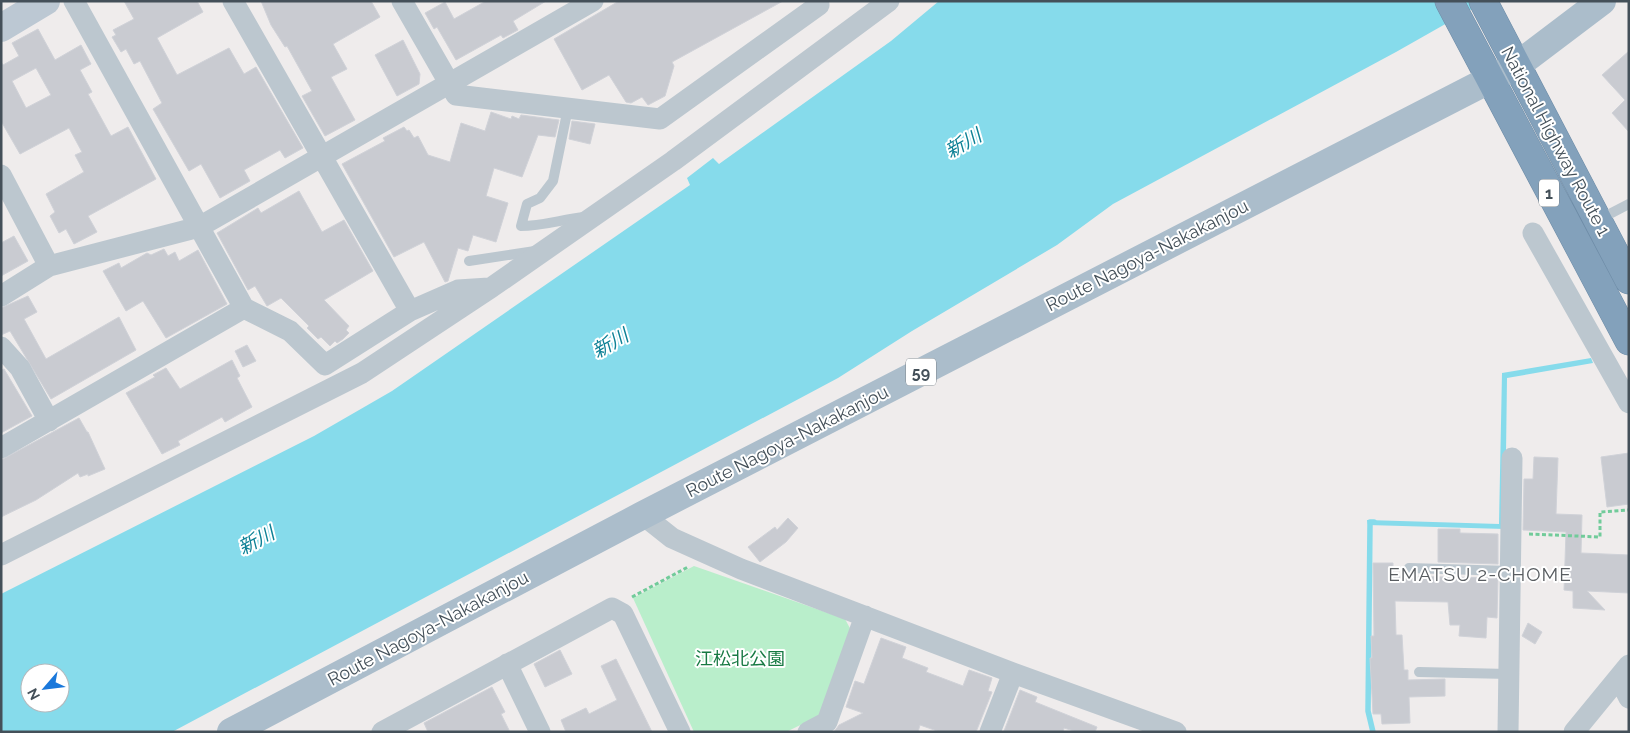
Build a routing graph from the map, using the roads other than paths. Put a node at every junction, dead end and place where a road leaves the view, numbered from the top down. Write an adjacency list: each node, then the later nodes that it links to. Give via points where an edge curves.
1 (46, 1): 12 (street)
2 (74, 1): 22 (street)
3 (233, 1): 17 (street)
4 (402, 1): 15 (street)
5 (593, 1): 11 (street)
6 (889, 1): 20 (street)
7 (1449, 1): 14 (highway, National Highway Route 1 / 1)
8 (1483, 1): 13 (highway, National Highway Route 1 / 1)
9 (1602, 1): 13 (main road, Route Nagoya-Nakakanjou / 59)
10 (823, 2): 16 (street, via 660,119)
11 (562, 9): 15 (street)
12 (3, 24)
13 (1516, 66): 14 (main road, Route Nagoya-Nakakanjou / 59); 21 (highway, National Highway Route 1 / 1)
14 (1489, 80): 32 (highway, National Highway Route 1 / 1); 38 (main road, Route Nagoya-Nakakanjou / 59)
15 (449, 84): 16 (street, via 456,95); 17 (street)
16 (568, 108): 20 (lane, via 553,181 540,198 527,204 521,226)
17 (322, 157): 22 (street); 31 (street)
18 (1, 175): 26 (street)
19 (1629, 204): 21 (lane)
20 (593, 217): 24 (street)
21 (1597, 220): 27 (highway, National Highway Route 1 / 1)
22 (200, 227): 26 (street); 30 (street)
23 (1533, 233): 34 (street)
24 (548, 248): 25 (lane); 28 (street)
25 (469, 261)
26 (50, 266): 29 (street)
27 (1629, 280)
28 (492, 287): 31 (street, via 458,290); 39 (street, via 362,373)
29 (1, 296)
30 (244, 308): 31 (street, via 290,331 325,365); 35 (street)
31 (410, 311)
32 (1629, 341)
33 (1, 347): 35 (street, via 20,368)
34 (1629, 403)
35 (49, 421): 36 (street)
36 (1, 448)
37 (1512, 458): 41 (street)
38 (643, 515): 42 (street, via 672,538 710,556); 52 (main road, Route Nagoya-Nakakanjou / 59)
39 (1, 555)
40 (1408, 568): 41 (lane)
41 (1510, 571): 47 (street)
42 (865, 616): 46 (street); 51 (street)
43 (507, 664): 50 (street); 54 (street); 55 (street, via 612,608 623,614)
44 (1419, 672): 47 (lane)
45 (1624, 672): 48 (street); 61 (street)
46 (1013, 673): 49 (street); 57 (street)
47 (1508, 674): 60 (street)
48 (1629, 698)
49 (1116, 710): 58 (street); 59 (street)
50 (403, 727): 53 (street)
51 (830, 727): 56 (street)
52 (232, 732)
53 (382, 732)
54 (540, 732)
55 (680, 732)
56 (808, 732)
57 (990, 732)
58 (1127, 732)
59 (1176, 732)
60 (1508, 732)
61 (1574, 732)

